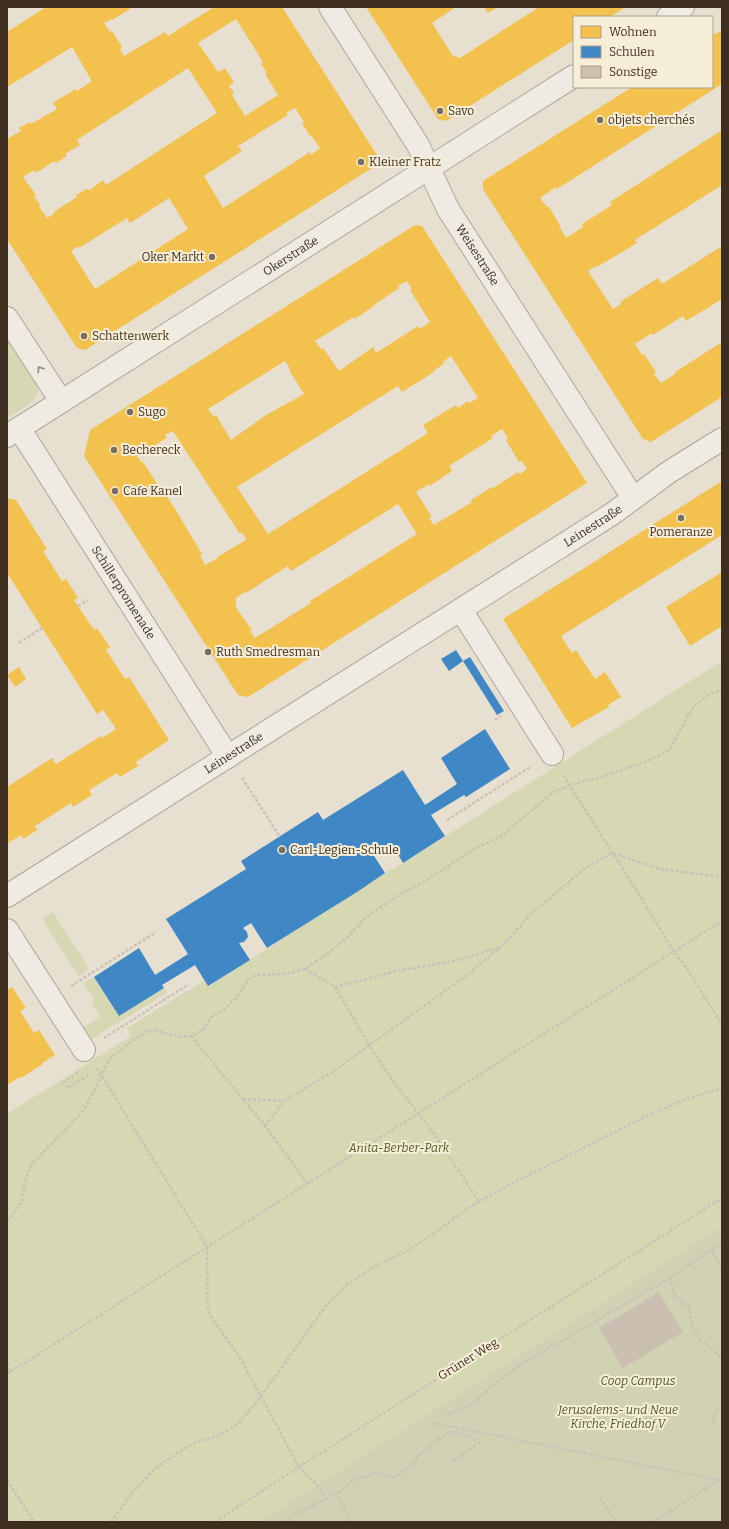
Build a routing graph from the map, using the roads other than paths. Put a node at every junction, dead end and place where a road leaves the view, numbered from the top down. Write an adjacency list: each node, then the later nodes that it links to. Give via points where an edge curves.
1 (330, 7): 5 (street, Weisestraße, via 418,145)
2 (683, 7): 3 (street)
3 (670, 16)
4 (573, 77): 5 (street, Okerstraße)
5 (428, 168): 7 (street, Okerstraße); 10 (street, Weisestraße, via 448,209)
6 (7, 318): 7 (street, one-way to 6)
7 (61, 402): 8 (street, Okerstraße)
8 (13, 432): 13 (street, Schillerpromenade)
9 (722, 439): 10 (street, Leinestraße)
10 (633, 498): 11 (street, Leinestraße)
11 (461, 610): 12 (street); 13 (street, Leinestraße)
12 (552, 754)
13 (228, 757): 14 (street, Leinestraße)
14 (7, 896)
15 (7, 930): 16 (street)
16 (90, 1064)

